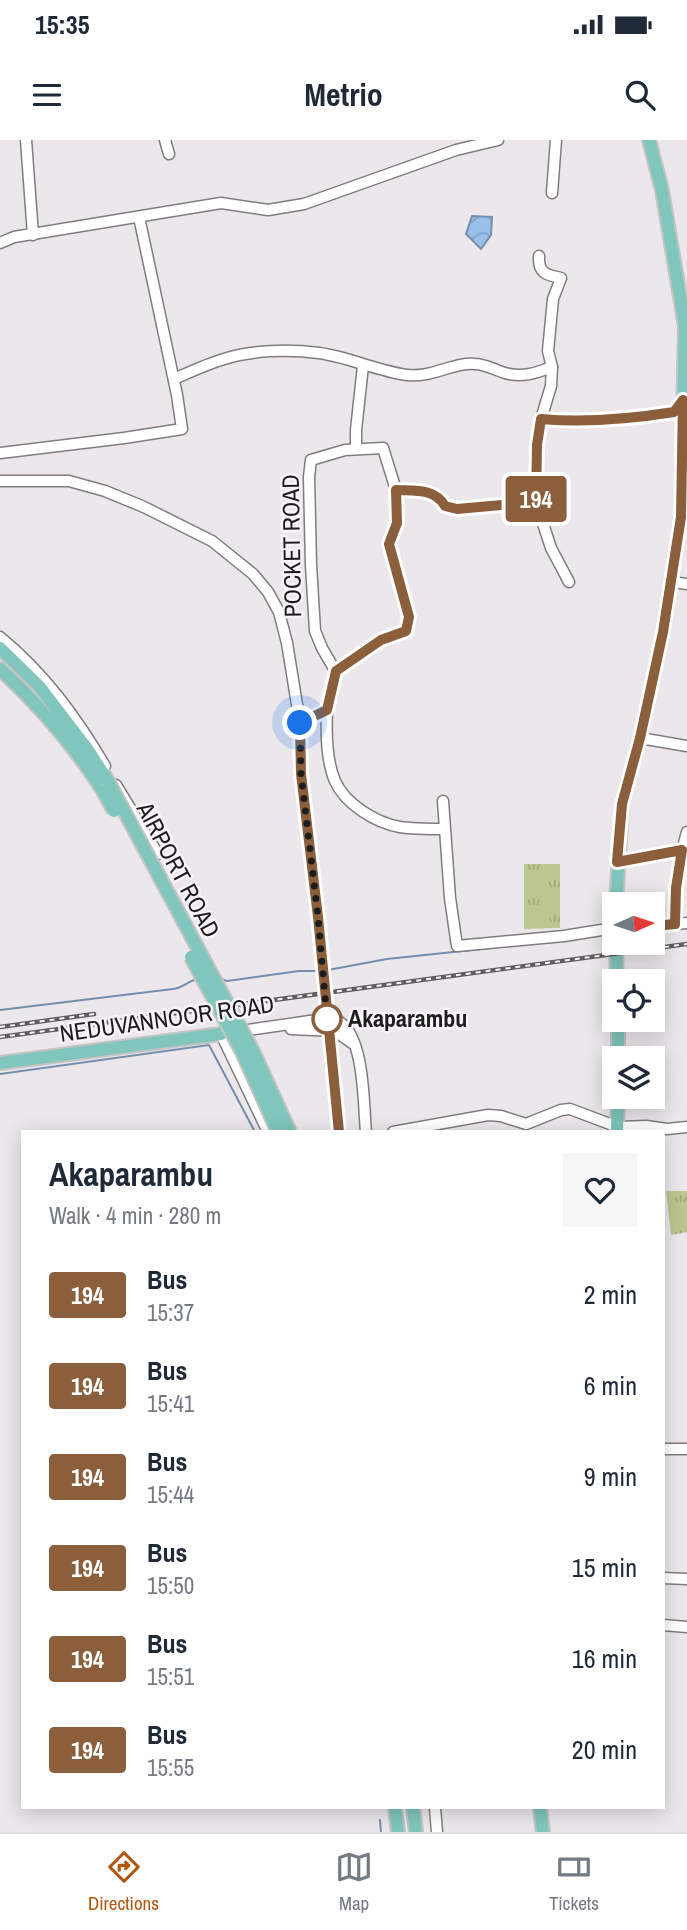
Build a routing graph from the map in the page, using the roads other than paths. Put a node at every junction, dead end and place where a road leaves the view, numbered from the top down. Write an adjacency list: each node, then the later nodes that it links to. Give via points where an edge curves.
1 (26, 140): 9 (street)
2 (165, 140): 6 (street)
3 (498, 140): 8 (street, via 292,206 253,209 221,203)
4 (556, 140): 7 (street)
5 (649, 140): 15 (main road, via 684,326)
6 (169, 154)
7 (552, 193)
8 (139, 217): 9 (street); 14 (street)
9 (33, 234): 10 (street)
10 (0, 243)
11 (539, 256): 13 (street, via 541,272 561,278 553,299 548,351)
12 (363, 366): 13 (street, via 410,375 468,363 517,376); 14 (street, via 321,353 244,354); 18 (street)
13 (552, 367): 17 (street)
14 (174, 379): 19 (street, via 181,429)
15 (685, 382): 16 (main road)
16 (683, 400): 17 (street, via 674,412 640,417); 24 (main road, via 681,517)
17 (541, 419): 22 (street)
18 (356, 448): 21 (street, POCKET ROAD, via 383,448); 29 (street, POCKET ROAD, via 311,460 309,478 316,631)
19 (0, 453)
20 (0, 481): 31 (street, via 69,481 104,491 144,507 233,556 268,592 279,612)
21 (396, 490): 22 (street, via 427,491 445,506 457,509); 29 (street, via 397,523 389,544 409,617 406,631 381,640)
22 (536, 502): 23 (street, via 551,548)
23 (569, 582)
24 (671, 582): 25 (street); 32 (main road)
25 (687, 584)
26 (0, 636): 39 (street, via 44,678 80,724)
27 (0, 648): 34 (main road, AIRPORT ROAD, via 39,686 88,750)
28 (0, 669): 34 (main road, AIRPORT ROAD, via 33,700)
29 (336, 671): 30 (street)
30 (327, 710): 31 (street); 36 (street, via 335,782 350,802 397,827)
31 (300, 723): 56 (street, bridge, via 301,774)
32 (640, 738): 33 (street); 40 (main road, via 622,804)
33 (687, 746)
34 (105, 786): 54 (main road, AIRPORT ROAD, bridge, via 242,1052); 55 (main road, AIRPORT ROAD, bridge, via 253,1052)
35 (443, 802): 36 (street)
36 (444, 830): 45 (street, via 457,947)
37 (687, 832): 38 (street)
38 (682, 850): 40 (street); 43 (street)
39 (158, 854)
40 (617, 862): 41 (main road)
41 (616, 892)
42 (687, 923): 43 (street)
43 (675, 924): 44 (street)
44 (665, 925)
45 (602, 930)
46 (297, 1026): 47 (street, NEDUVANNOOR ROAD); 48 (street, via 341,1033); 48 (street, NEDUVANNOOR ROAD, via 320,1018 339,1021)
47 (224, 1040): 49 (main road, NEDUVANNOOR ROAD); 53 (street)
48 (358, 1049): 57 (street)
49 (0, 1063)
50 (618, 1109): 52 (main road)
51 (687, 1127): 52 (street)
52 (618, 1129): 58 (street, via 570,1109 526,1124 488,1115)
53 (267, 1130)
54 (277, 1130)
55 (288, 1130)
56 (339, 1130)
57 (366, 1130)
58 (404, 1130)
59 (665, 1451): 60 (street)
60 (687, 1452)
61 (665, 1578): 62 (street)
62 (687, 1579)
63 (665, 1625): 64 (street)
64 (687, 1628)
65 (395, 1809): 69 (main road)
66 (413, 1809): 70 (main road)
67 (435, 1809): 71 (street)
68 (540, 1809): 72 (main road)
69 (398, 1832)
70 (416, 1832)
71 (438, 1832)
72 (543, 1832)

